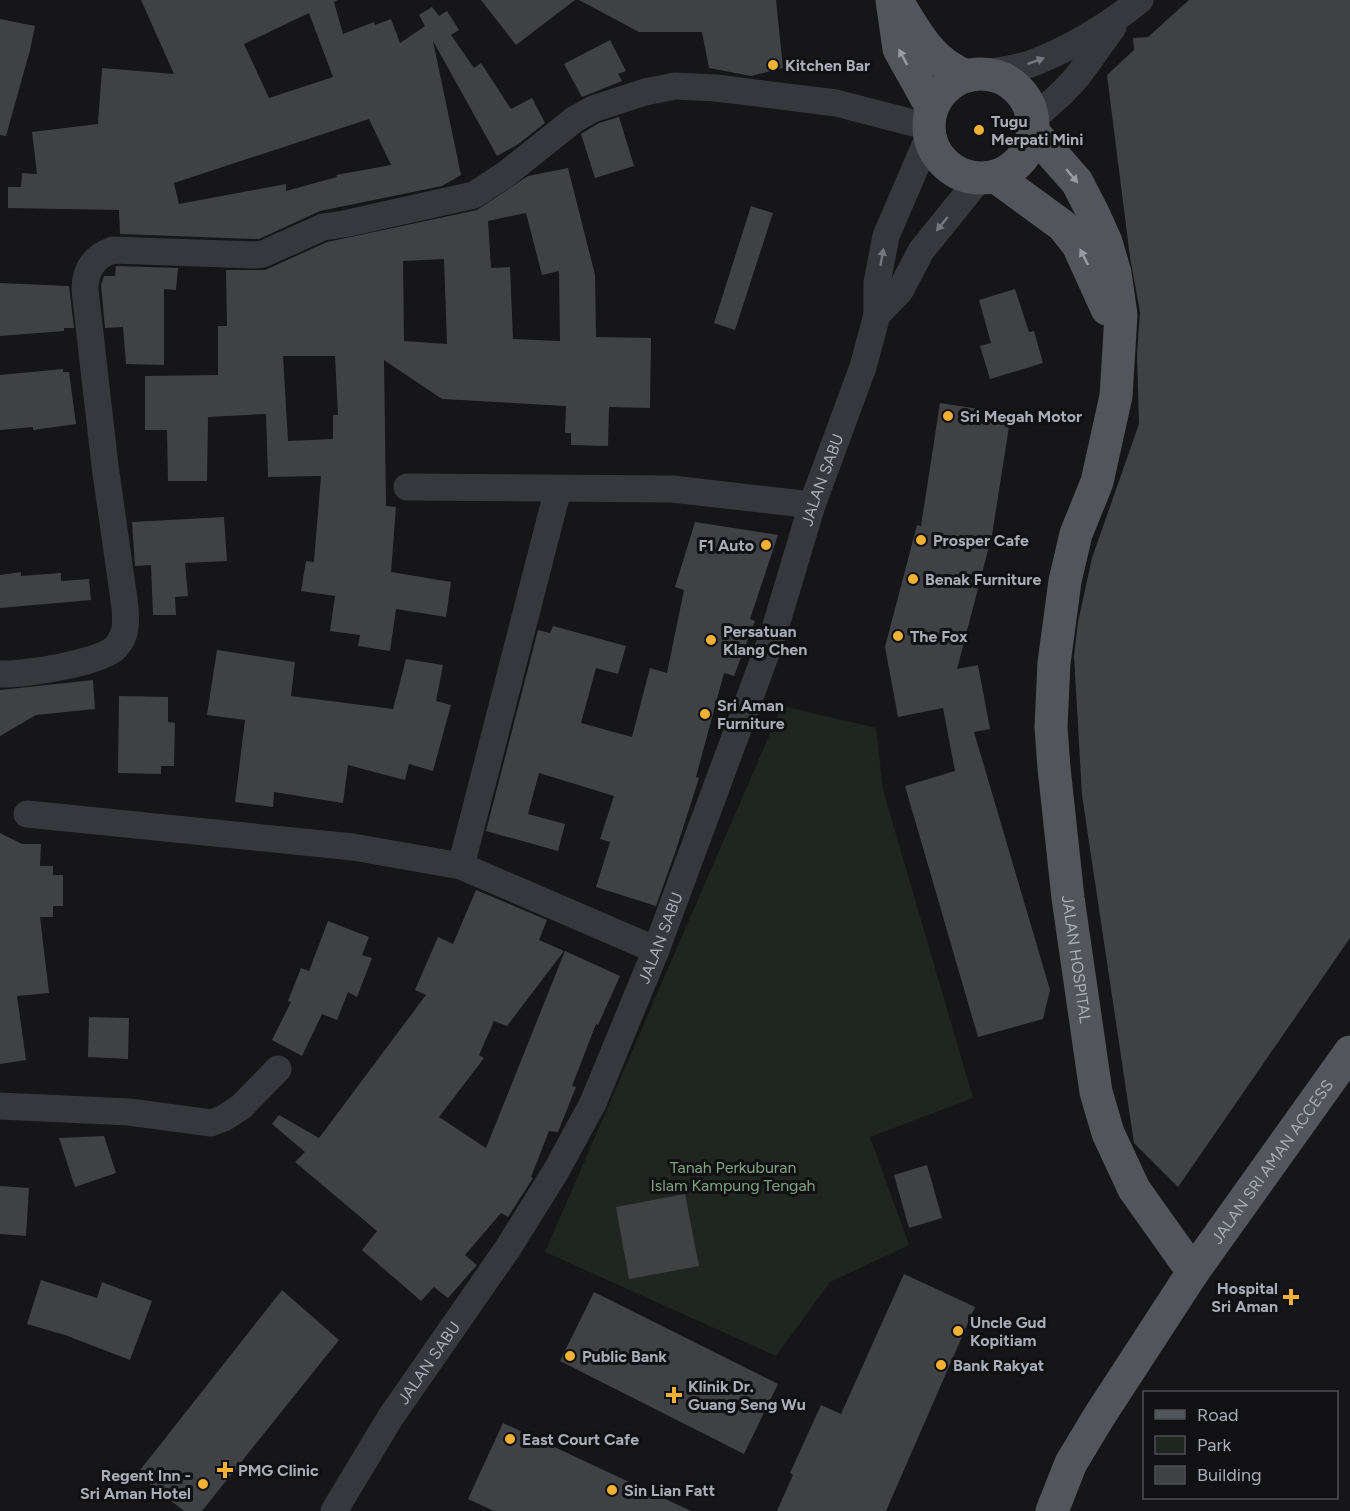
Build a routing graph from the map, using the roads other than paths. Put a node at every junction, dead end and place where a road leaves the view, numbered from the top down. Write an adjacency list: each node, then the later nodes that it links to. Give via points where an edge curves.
1 (894, 0): 3 (main road, via 939,61 953,71); 4 (main road, one-way to 1, via 898,49)
2 (1131, 8): 3 (street, one-way to 2, via 1038,61); 5 (street)
3 (973, 75): 4 (main road, via 952,82 940,94); 5 (main road, via 994,76 1020,92 1028,104)
4 (930, 124): 6 (main road, via 935,153 947,166 962,176); 7 (street, one-way to 4, via 877,283 886,236); 12 (street, via 836,103 675,86 593,109 474,195 323,227 263,254 113,250 103,254 88,269 85,290 126,629 116,648 105,655 38,672)
5 (1033, 126): 6 (main road, via 1029,147 1021,160 1010,170); 8 (main road, JALAN HOSPITAL, one-way to 8, via 1077,182 1106,242 1121,315)
6 (988, 178): 7 (street, one-way to 7, via 921,251 900,291); 8 (main road, one-way to 6, via 1109,312 1078,245 1063,226)
7 (878, 315): 11 (street, JALAN SABU)
8 (1119, 351): 19 (main road, JALAN HOSPITAL, via 1116,396 1097,482 1076,534 1065,581 1054,663 1054,768 1096,1092 1107,1133 1134,1188)
9 (408, 487): 10 (street)
10 (558, 489): 11 (street, via 672,489); 14 (street)
11 (812, 505): 15 (street, JALAN SABU, via 774,632)
12 (0, 674)
13 (27, 814): 14 (street, via 352,847)
14 (461, 866): 15 (street)
15 (656, 950): 20 (street, JALAN SABU, via 593,1103 556,1171 390,1418)
16 (1350, 1052): 19 (main road, JALAN SRI AMAN ACCESS)
17 (278, 1069): 18 (street, via 241,1107 211,1123 129,1112)
18 (0, 1106)
19 (1193, 1272): 21 (main road, via 1071,1463)
20 (334, 1511)
21 (1052, 1511)

